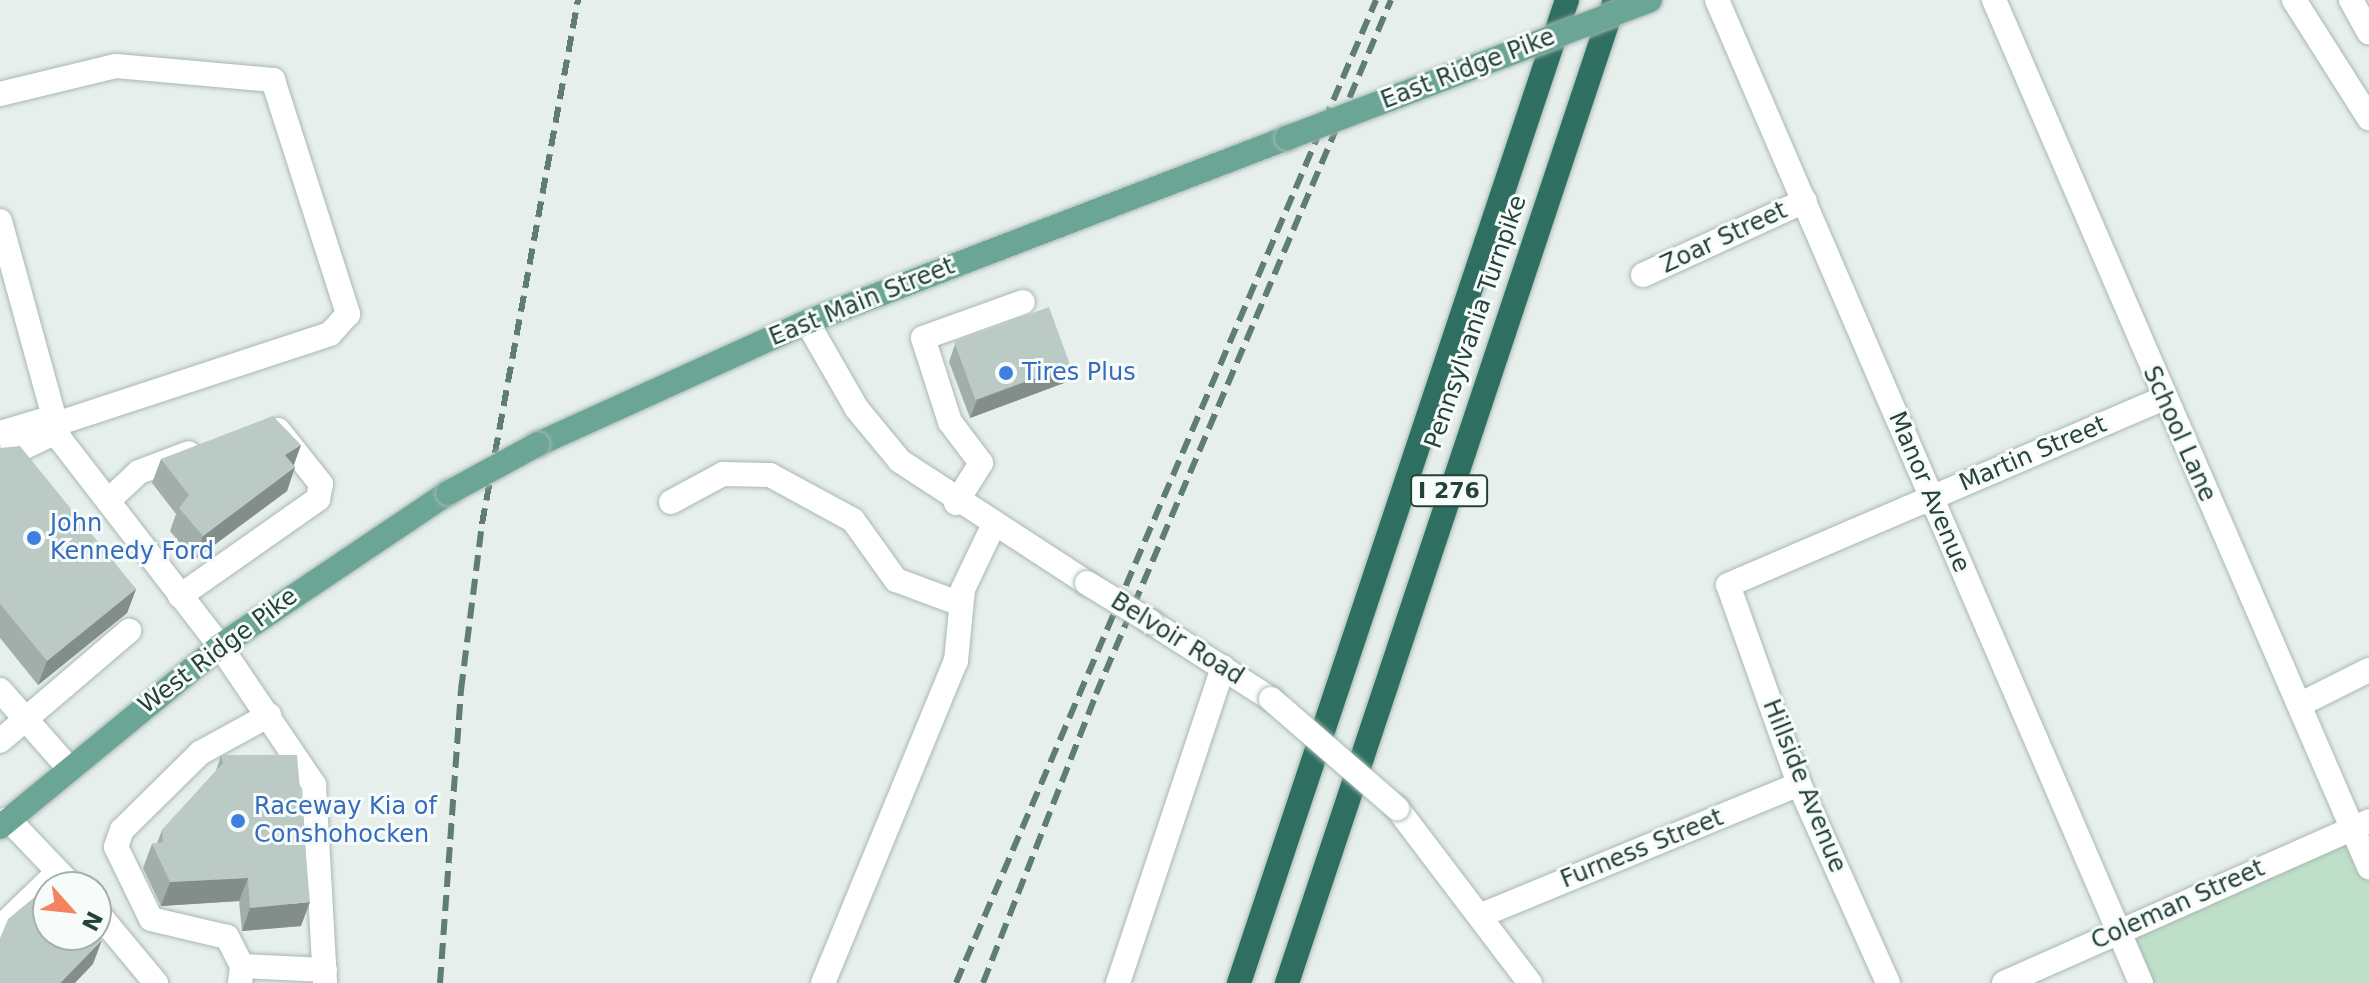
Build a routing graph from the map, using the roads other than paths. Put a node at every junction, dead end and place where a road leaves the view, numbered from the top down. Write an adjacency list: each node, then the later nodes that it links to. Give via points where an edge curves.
1 (1567, 0): 57 (highway, Pennsylvania Turnpike / I 276)
2 (1615, 0): 58 (highway, Pennsylvania Turnpike / I 276)
3 (1650, 0): 11 (main road, East Ridge Pike, bridge)
4 (1717, 0): 12 (street, Manor Avenue)
5 (1994, 0): 17 (street, School Lane)
6 (2294, 0): 10 (street)
7 (2351, 0): 8 (street)
8 (2369, 32)
9 (0, 94): 18 (street, via 116,66 273,80 348,314 330,334)
10 (2369, 118)
11 (1287, 138): 16 (main road, East Main Street)
12 (1805, 201): 14 (street, Zoar Street); 24 (street, Manor Avenue)
13 (0, 221): 18 (street)
14 (1643, 275)
15 (1023, 302): 27 (street, via 923,338 950,422 981,463)
16 (807, 322): 23 (main road, East Main Street, bridge, via 538,444); 27 (street, Belvoir Road, via 880,439)
17 (2162, 399): 24 (street, Martin Street); 37 (street, School Lane)
18 (56, 424): 20 (street); 22 (street); 25 (street)
19 (253, 428): 30 (street, via 268,422 284,434 321,484 318,499)
20 (0, 433)
21 (211, 444): 25 (street, via 139,472)
22 (0, 459)
23 (448, 493): 33 (main road, West Ridge Pike)
24 (1931, 497): 29 (street, Martin Street); 51 (street, Manor Avenue)
25 (108, 501): 30 (street)
26 (671, 502): 31 (street, via 723,474 770,475 853,520 883,571)
27 (956, 503): 28 (street, Belvoir Road)
28 (993, 526): 31 (street); 34 (street, Belvoir Road, bridge)
29 (1728, 585): 42 (street, Hillside Avenue)
30 (180, 596): 33 (street)
31 (961, 604): 55 (street, via 956,661)
32 (129, 631): 39 (street)
33 (220, 646): 38 (street); 41 (main road, West Ridge Pike)
34 (1223, 667): 48 (street, Belvoir Road, bridge, via 1271,699 1397,808); 56 (street)
35 (2369, 670): 37 (street)
36 (0, 690): 39 (street)
37 (2299, 705): 44 (street, School Lane)
38 (269, 715): 52 (street, via 200,753 122,830 116,847 151,919 227,937); 53 (street, via 314,785)
39 (25, 718): 40 (street); 41 (street)
40 (0, 741)
41 (67, 766): 43 (main road, West Ridge Pike)
42 (1799, 784): 48 (street, Furness Street); 60 (street, Hillside Avenue)
43 (4, 823): 46 (street)
44 (2361, 824): 45 (street, School Lane); 51 (street, Coleman Street)
45 (2369, 867)
46 (55, 871)
47 (32, 904): 49 (street)
48 (1484, 914): 59 (street, Belvoir Road)
49 (0, 928)
50 (112, 930): 54 (street)
51 (2119, 932): 61 (street, Coleman Street); 62 (street, Manor Avenue)
52 (241, 975): 53 (street)
53 (325, 976)
54 (156, 983)
55 (823, 983)
56 (1118, 983)
57 (1239, 983)
58 (1287, 983)
59 (1530, 983)
60 (1888, 983)
61 (2004, 983)
62 (2141, 983)

